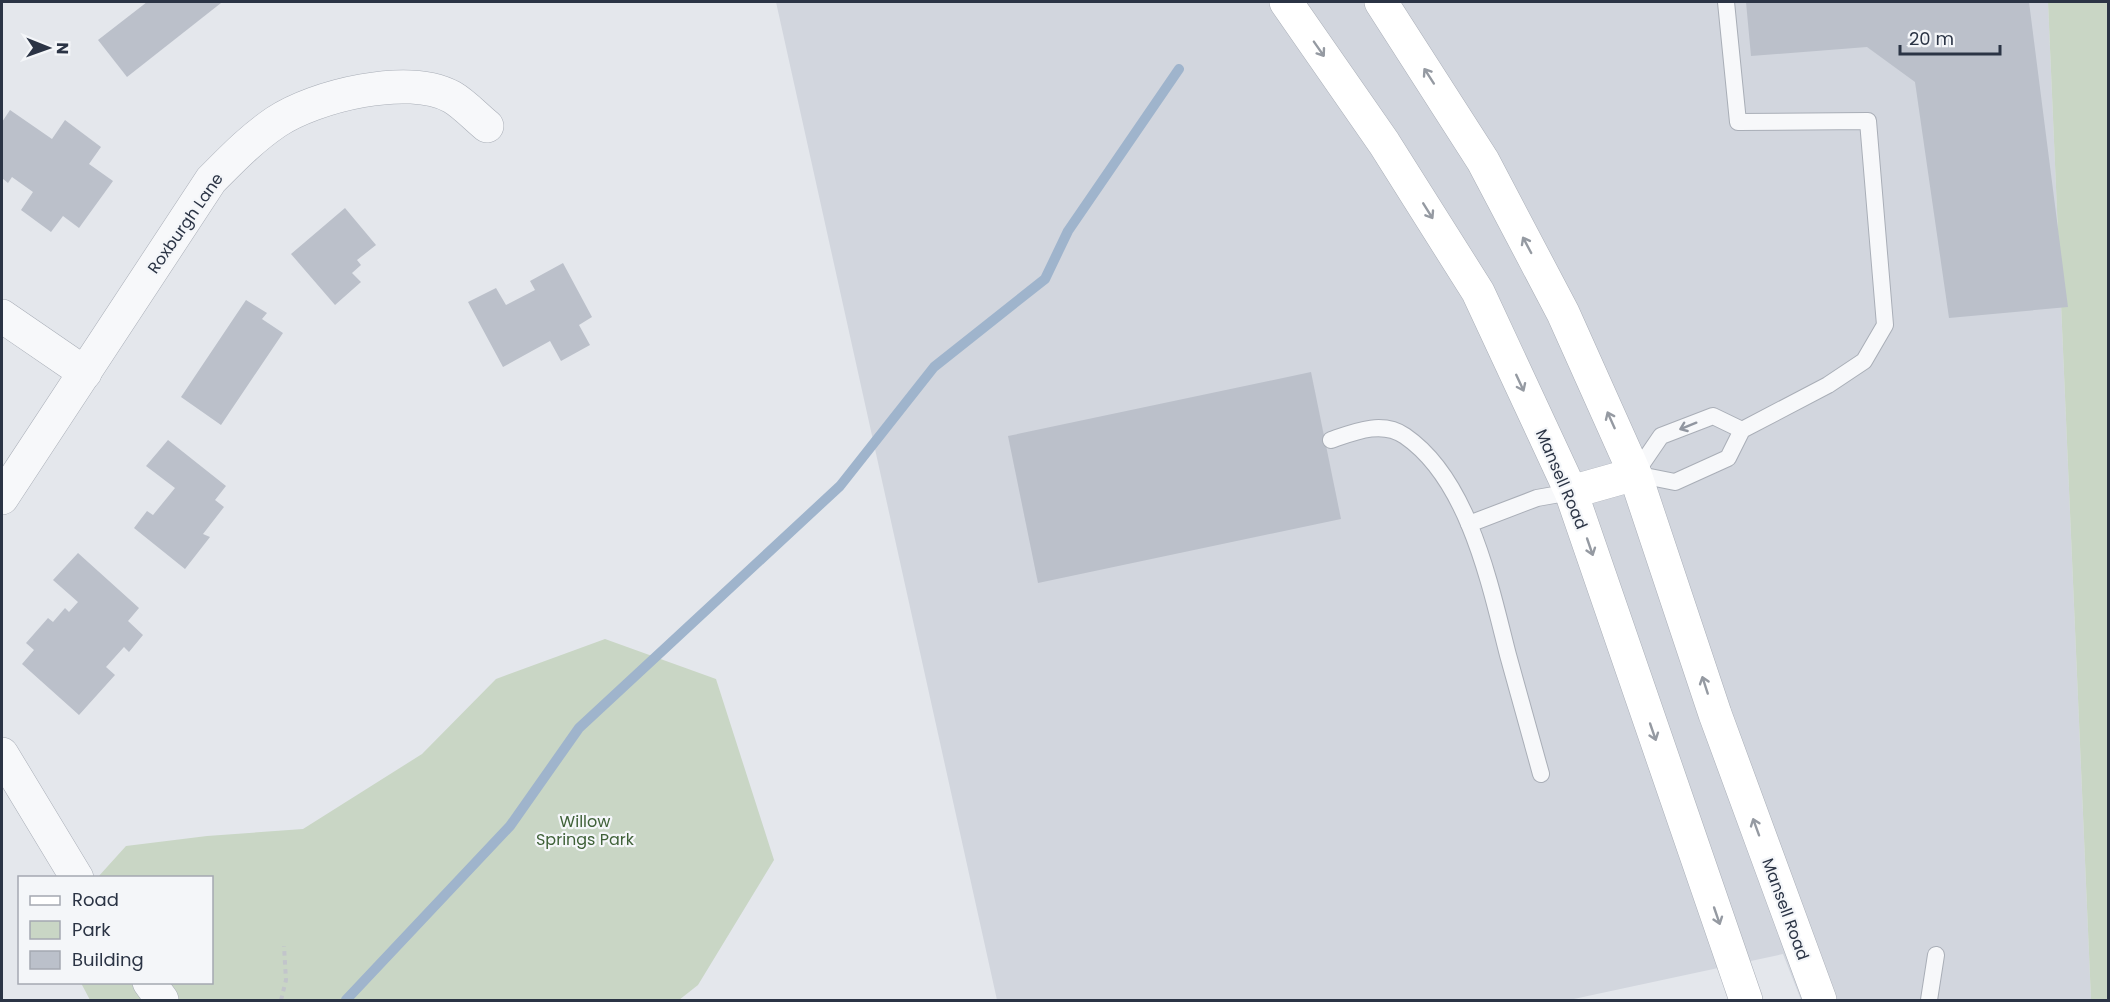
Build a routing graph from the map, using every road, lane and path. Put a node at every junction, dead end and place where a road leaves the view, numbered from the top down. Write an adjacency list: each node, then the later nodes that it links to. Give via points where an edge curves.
1 (1286, 2): 10 (main road, Mansell Road, one-way to 10, via 1384,142 1478,292)
2 (1381, 2): 9 (main road, Mansell Road, one-way to 2, via 1563,313 1483,161)
3 (1726, 2): 7 (lane, via 1738,122 1868,121 1885,325 1864,361 1828,385)
4 (487, 126): 6 (street, Roxburgh Lane, via 451,96 408,85 338,94 278,120 245,145 211,180)
5 (2, 316): 6 (street)
6 (85, 373): 11 (street, Roxburgh Lane)
7 (1742, 430): 9 (lane, via 1728,458 1675,482); 9 (lane, one-way to 9, via 1713,416 1661,436)
8 (1331, 440): 12 (lane, via 1372,427 1404,435 1452,489)
9 (1635, 474): 10 (main road); 22 (main road, Mansell Road, one-way to 9, via 1715,714)
10 (1571, 492): 12 (lane, via 1538,498); 21 (main road, Mansell Road, one-way to 21)
11 (2, 498)
12 (1469, 524): 14 (lane)
13 (2, 754): 15 (street)
14 (1541, 774)
15 (76, 876)
16 (284, 946): 20 (path, via 286,980)
17 (1936, 955): 23 (lane)
18 (150, 984): 19 (street)
19 (162, 1000)
20 (281, 1000)
21 (1746, 1000)
22 (1820, 1000)
23 (1929, 1000)

